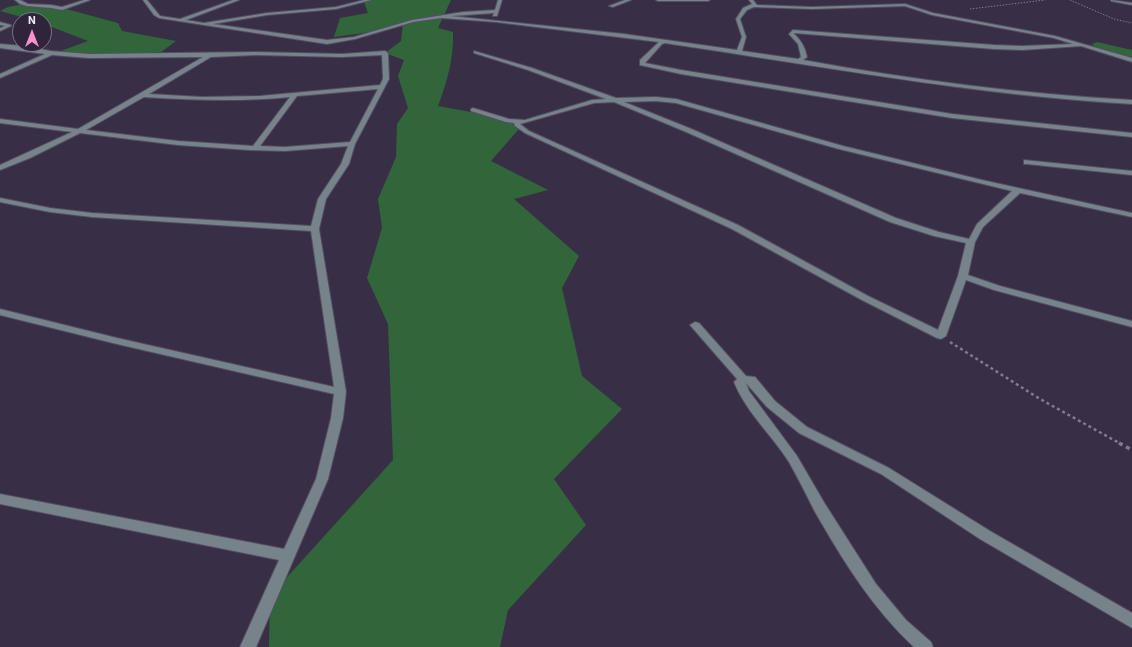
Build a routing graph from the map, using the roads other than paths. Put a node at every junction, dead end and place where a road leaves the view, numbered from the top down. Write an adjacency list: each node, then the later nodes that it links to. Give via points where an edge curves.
1 (16, 0): 2 (street, via 24,4 55,6 62,9)
2 (88, 0)
3 (145, 0): 18 (street, via 156,16)
4 (237, 0): 18 (street)
5 (369, 0): 21 (street, via 336,8 260,15)
6 (507, 0): 12 (street)
7 (629, 0): 15 (street)
8 (658, 0): 9 (street)
9 (708, 0)
10 (1115, 0): 11 (street); 14 (street)
11 (1132, 1)
12 (500, 2): 16 (street)
13 (752, 2): 25 (street, via 760,7 784,8 905,5 932,14 1042,34); 29 (street, via 738,19 744,37)
14 (1132, 4)
15 (611, 6)
16 (497, 11): 17 (street); 19 (street, via 494,14 498,18)
17 (443, 17): 19 (street); 24 (street, via 403,23 355,38)
18 (179, 21): 21 (street)
19 (496, 21): 23 (street)
20 (0, 23): 22 (street, via 9,26)
21 (204, 24): 24 (street)
22 (0, 30)
23 (665, 41): 29 (street); 46 (street, via 642,61 642,64 952,116)
24 (327, 42): 33 (street, via 320,48)
25 (1081, 45): 34 (street); 35 (street, via 994,47 793,31 791,34 803,50 804,57)
26 (0, 46): 30 (street)
27 (311, 48): 31 (street)
28 (476, 52): 40 (street)
29 (739, 52): 35 (street)
30 (51, 53): 32 (street, via 89,56); 36 (street)
31 (272, 54): 32 (street); 33 (street)
32 (210, 55): 38 (street)
33 (339, 56): 37 (street, via 385,53 386,78)
34 (1132, 60)
35 (799, 61): 41 (street, via 947,84)
36 (0, 76)
37 (382, 87): 39 (street); 47 (street)
38 (143, 95): 39 (street, via 236,99); 45 (street)
39 (294, 96): 48 (street)
40 (614, 99): 44 (street, via 594,101 537,119); 52 (street, via 676,101 808,139); 56 (street, via 893,220)
41 (1132, 102)
42 (473, 110): 44 (street)
43 (0, 121): 45 (street)
44 (517, 122): 57 (street, via 517,125 527,132 735,227 941,336)
45 (81, 130): 48 (street, via 157,141); 50 (street)
46 (1132, 135)
47 (352, 144): 48 (street); 55 (street, via 345,164 322,199)
48 (255, 148)
49 (1026, 162): 51 (street)
50 (0, 168)
51 (1132, 173)
52 (1019, 189): 54 (street); 56 (street, via 980,226)
53 (0, 200): 55 (street, via 92,215)
54 (1132, 215)
55 (315, 229): 62 (street)
56 (971, 242): 57 (street)
57 (963, 276): 59 (street, via 997,288)
58 (0, 312): 62 (street)
59 (1132, 324)
60 (696, 325): 61 (street)
61 (743, 379): 65 (street, via 751,380 771,404 803,430 885,471 985,535); 67 (street, via 740,382 744,392 793,459 871,589 901,625)
62 (340, 392): 64 (street, via 336,424 322,479)
63 (0, 498): 64 (street)
64 (288, 556): 66 (street)
65 (1132, 622)
66 (248, 647)
67 (924, 647)

